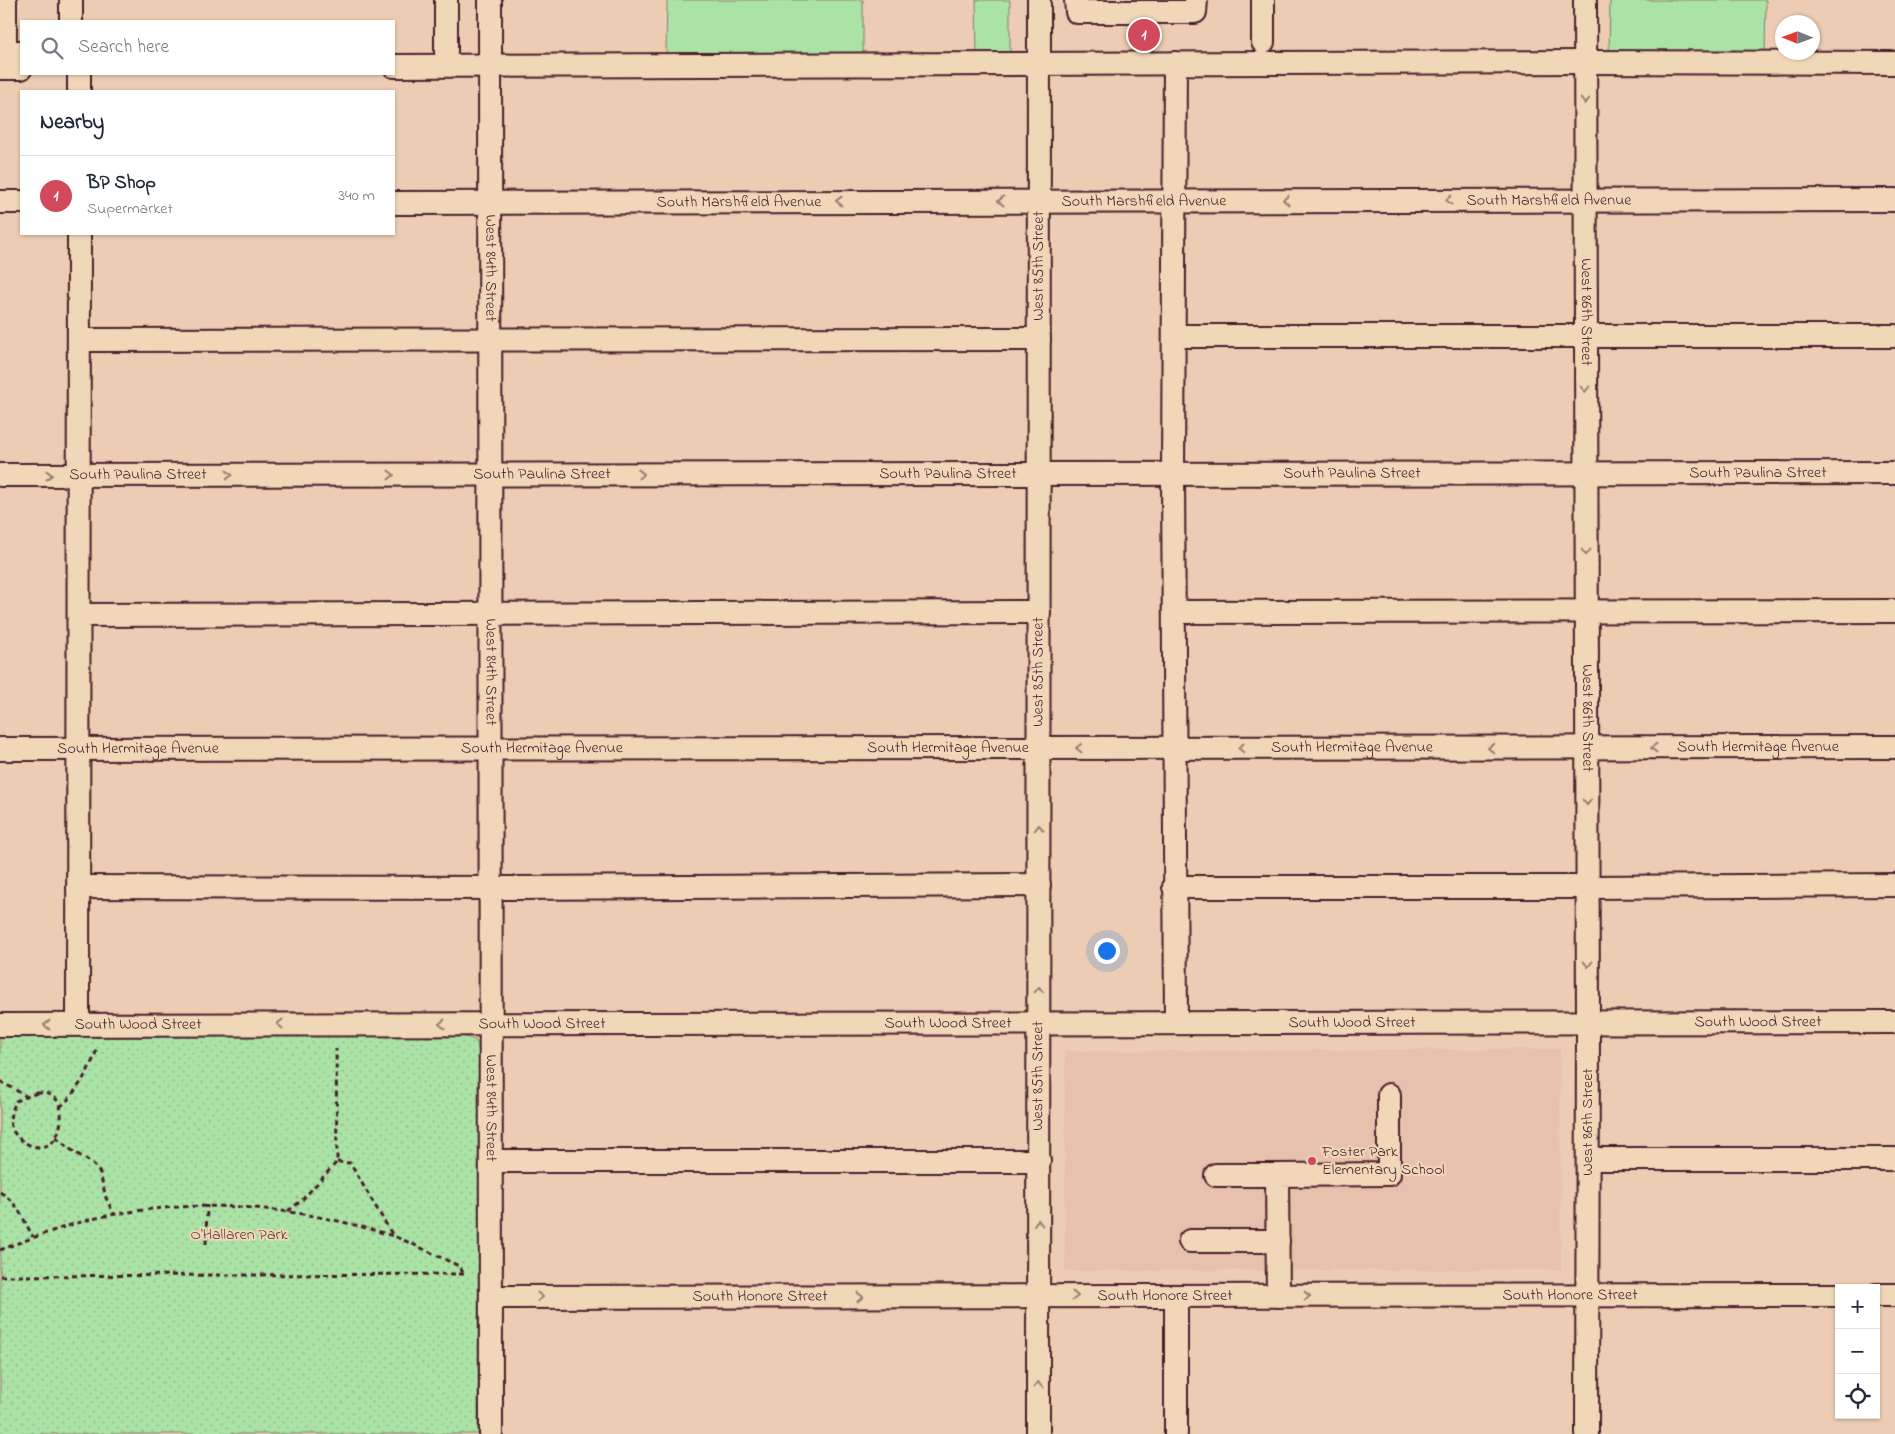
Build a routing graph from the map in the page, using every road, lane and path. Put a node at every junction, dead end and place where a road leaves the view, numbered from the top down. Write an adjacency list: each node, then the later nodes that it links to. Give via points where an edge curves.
1 (5, 0): 12 (street, via 5,52)
2 (71, 0): 10 (street)
3 (446, 0): 13 (street)
4 (490, 0): 18 (street, West 84th Street)
5 (1039, 0): 17 (street, West 85th Street)
6 (1076, 0): 7 (street, via 1077,12 1195,12)
7 (1196, 0)
8 (1263, 0): 11 (street)
9 (1585, 0): 14 (street, West 86th Street)
10 (71, 20)
11 (1263, 42)
12 (20, 52)
13 (446, 52)
14 (1585, 62): 15 (street); 16 (street); 25 (street, West 86th Street, one-way to 25)
15 (1175, 63): 17 (street); 27 (street)
16 (1895, 63)
17 (1039, 64): 18 (street); 24 (street, West 85th Street)
18 (490, 65): 19 (street); 31 (street, West 84th Street)
19 (395, 66)
20 (0, 68): 21 (street)
21 (20, 68)
22 (79, 75): 23 (street)
23 (79, 90)
24 (1039, 200): 27 (street, South Marshfield Avenue); 31 (street, South Marshfield Avenue, one-way to 31); 37 (street, West 85th Street)
25 (1585, 200): 26 (street, South Marshfield Avenue); 27 (street, South Marshfield Avenue, one-way to 27); 35 (street, West 86th Street)
26 (1895, 200)
27 (1175, 201): 33 (street)
28 (0, 202): 29 (street)
29 (20, 202)
30 (395, 203): 31 (street, South Marshfield Avenue)
31 (490, 203): 36 (street, West 84th Street)
32 (79, 235): 38 (street)
33 (1174, 336): 35 (street); 43 (street)
34 (1895, 336): 35 (street)
35 (1585, 337): 39 (street, West 86th Street, one-way to 39)
36 (490, 339): 37 (street); 38 (street); 41 (street, West 84th Street)
37 (1039, 339): 42 (street, West 85th Street)
38 (80, 340): 45 (street)
39 (1585, 473): 40 (street, South Paulina Street); 43 (street, South Paulina Street); 49 (street, West 86th Street, one-way to 49)
40 (1895, 473)
41 (491, 474): 42 (street, South Paulina Street, one-way to 42); 45 (street, South Paulina Street, one-way to 41); 50 (street, West 84th Street)
42 (1039, 474): 43 (street, South Paulina Street); 47 (street, West 85th Street)
43 (1173, 474): 48 (street)
44 (0, 475): 45 (street, South Paulina Street, one-way to 45)
45 (80, 475): 51 (street)
46 (1895, 611): 49 (street)
47 (1039, 612): 50 (street); 53 (street, West 85th Street)
48 (1174, 612): 49 (street); 54 (street)
49 (1586, 612): 55 (street, West 86th Street)
50 (491, 613): 51 (street); 58 (street, West 84th Street)
51 (79, 615): 57 (street)
52 (1895, 747): 55 (street, South Hermitage Avenue, one-way to 55)
53 (1039, 748): 54 (street, South Hermitage Avenue, one-way to 53); 58 (street, South Hermitage Avenue); 59 (street, West 85th Street, one-way to 53)
54 (1174, 748): 55 (street, South Hermitage Avenue, one-way to 54); 62 (street)
55 (1587, 748): 63 (street, West 86th Street, one-way to 63)
56 (0, 749): 57 (street, South Hermitage Avenue)
57 (78, 749): 58 (street, South Hermitage Avenue); 61 (street)
58 (491, 749): 64 (street, West 84th Street)
59 (1039, 885): 64 (street); 71 (street, West 85th Street, one-way to 59)
60 (1895, 885): 63 (street)
61 (78, 887): 64 (street); 69 (street)
62 (1174, 887): 63 (street); 66 (street)
63 (1588, 887): 67 (street, West 86th Street, one-way to 67)
64 (491, 888): 70 (street, West 84th Street)
65 (1895, 1022): 67 (street, South Wood Street)
66 (1176, 1023): 67 (street, South Wood Street); 71 (street, South Wood Street)
67 (1588, 1023): 79 (street, West 86th Street)
68 (0, 1024): 69 (street, South Wood Street, one-way to 68)
69 (78, 1024): 70 (street, South Wood Street, one-way to 69)
70 (491, 1024): 71 (street, South Wood Street); 83 (street, West 84th Street)
71 (1039, 1024): 81 (street, West 85th Street)
72 (97, 1049): 77 (path, via 74,1092)
73 (336, 1049): 82 (path)
74 (0, 1081): 76 (path)
75 (1389, 1095): 85 (street, via 1389,1174)
76 (27, 1096): 77 (path, via 48,1094); 78 (path, via 16,1102 10,1118 11,1129 26,1143 44,1146)
77 (60, 1107): 78 (path, via 61,1119)
78 (56, 1137): 89 (path, via 93,1164 100,1173)
79 (1588, 1159): 80 (street); 103 (street, West 86th Street)
80 (1895, 1159)
81 (1039, 1161): 83 (street); 100 (street, West 85th Street, one-way to 81)
82 (338, 1162): 88 (path); 90 (path, via 350,1163)
83 (491, 1162): 104 (street, West 84th Street)
84 (1216, 1175): 85 (street)
85 (1277, 1175): 93 (street)
86 (0, 1192): 91 (path, via 16,1205)
87 (206, 1205): 88 (path, via 249,1206); 89 (path); 94 (path)
88 (287, 1212): 90 (path)
89 (114, 1214): 91 (path)
90 (394, 1236): 96 (path, via 459,1266 464,1274)
91 (33, 1237): 95 (path)
92 (1190, 1241): 93 (street)
93 (1278, 1241): 102 (street)
94 (206, 1244)
95 (0, 1250)
96 (0, 1276)
97 (1835, 1295): 103 (street, South Honore Street)
98 (1880, 1295): 99 (street)
99 (1895, 1295)
100 (1039, 1296): 101 (street, South Honore Street, one-way to 101); 104 (street, South Honore Street, one-way to 100); 106 (street, West 85th Street, one-way to 100)
101 (1176, 1296): 102 (street, South Honore Street); 107 (street)
102 (1278, 1296): 103 (street, South Honore Street, one-way to 103)
103 (1587, 1296): 108 (street, West 86th Street)
104 (491, 1297): 105 (street, West 84th Street)
105 (491, 1434)
106 (1038, 1434)
107 (1176, 1434)
108 (1587, 1434)

